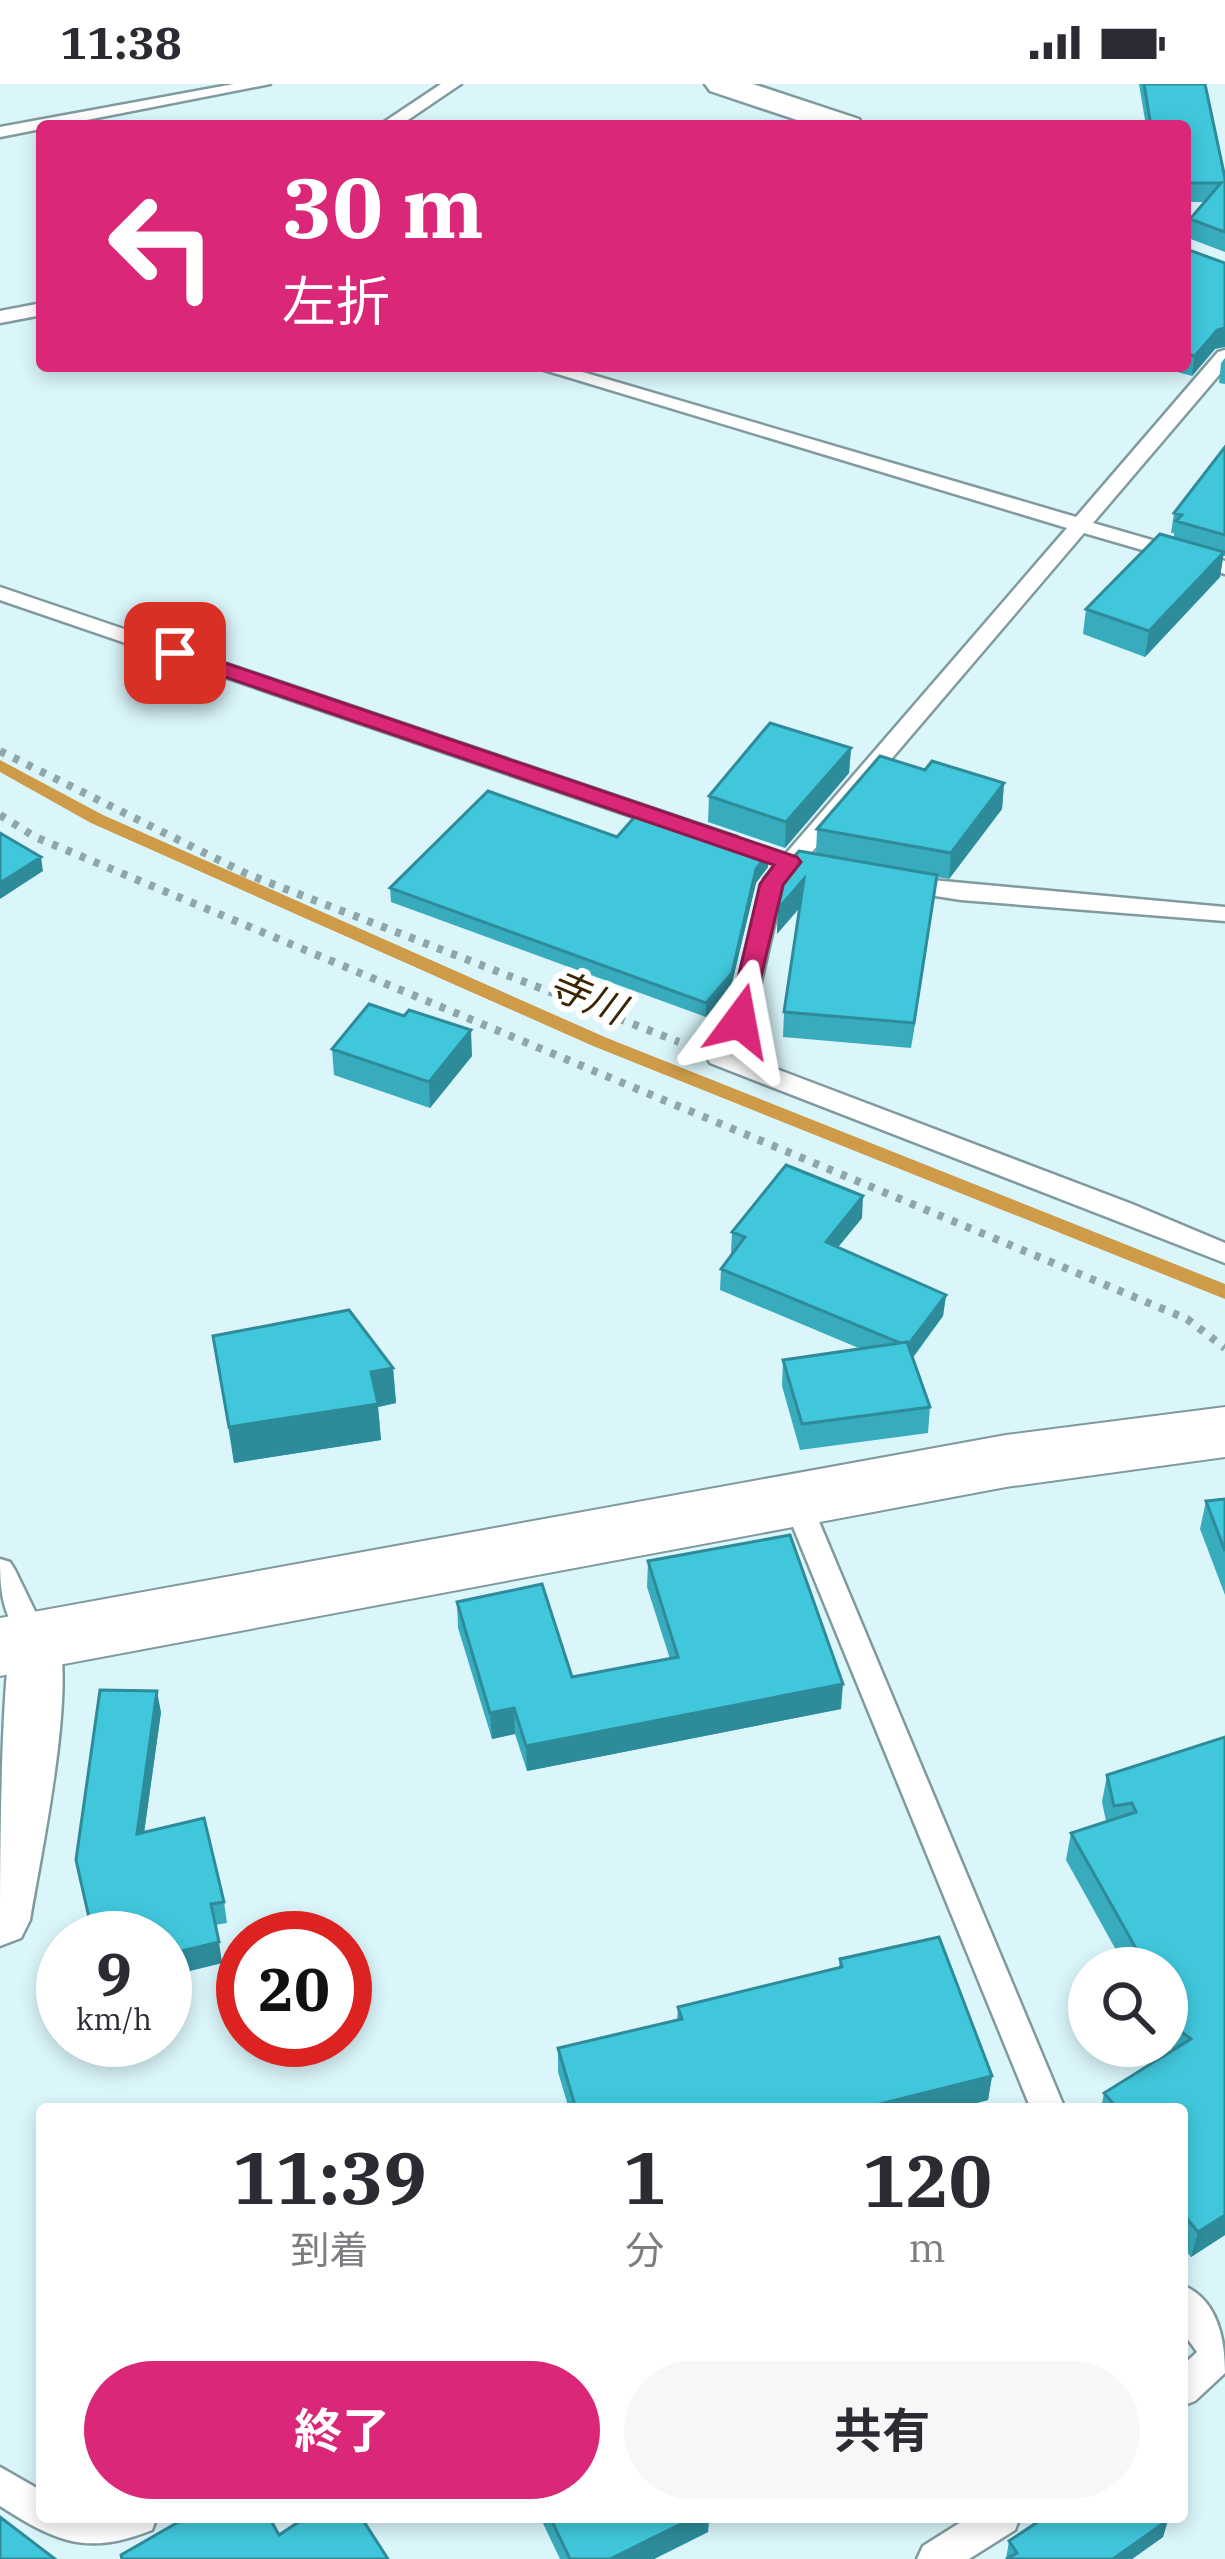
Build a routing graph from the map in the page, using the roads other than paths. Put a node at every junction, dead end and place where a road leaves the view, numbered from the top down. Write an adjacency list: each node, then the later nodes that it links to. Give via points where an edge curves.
1 (262, 84): 4 (lane)
2 (453, 84): 5 (lane)
3 (721, 84): 6 (street)
4 (66, 120)
5 (396, 120)
6 (830, 120)
7 (36, 125): 8 (lane)
8 (0, 132)
9 (36, 310): 10 (lane)
10 (0, 317)
11 (1225, 356): 13 (lane)
12 (561, 372): 13 (lane)
13 (1081, 525): 14 (lane); 16 (lane)
14 (1225, 568)
15 (0, 593): 16 (lane)
16 (777, 858): 19 (lane, via 740,1021 719,1057)
17 (874, 880): 18 (lane)
18 (1225, 914)
19 (1225, 1254)
20 (1225, 1432): 21 (street)
21 (796, 1500): 23 (street); 25 (lane)
22 (0, 1570): 23 (lane)
23 (17, 1643): 24 (street, via 29,1738)
24 (0, 1920)
25 (1036, 2103)
26 (1188, 2309): 27 (lane)
27 (1222, 2353): 28 (lane)
28 (1188, 2384)
29 (0, 2486): 30 (lane)
30 (36, 2508)
31 (74, 2523): 32 (lane)
32 (118, 2523)
33 (992, 2523): 34 (lane)
34 (936, 2559)

